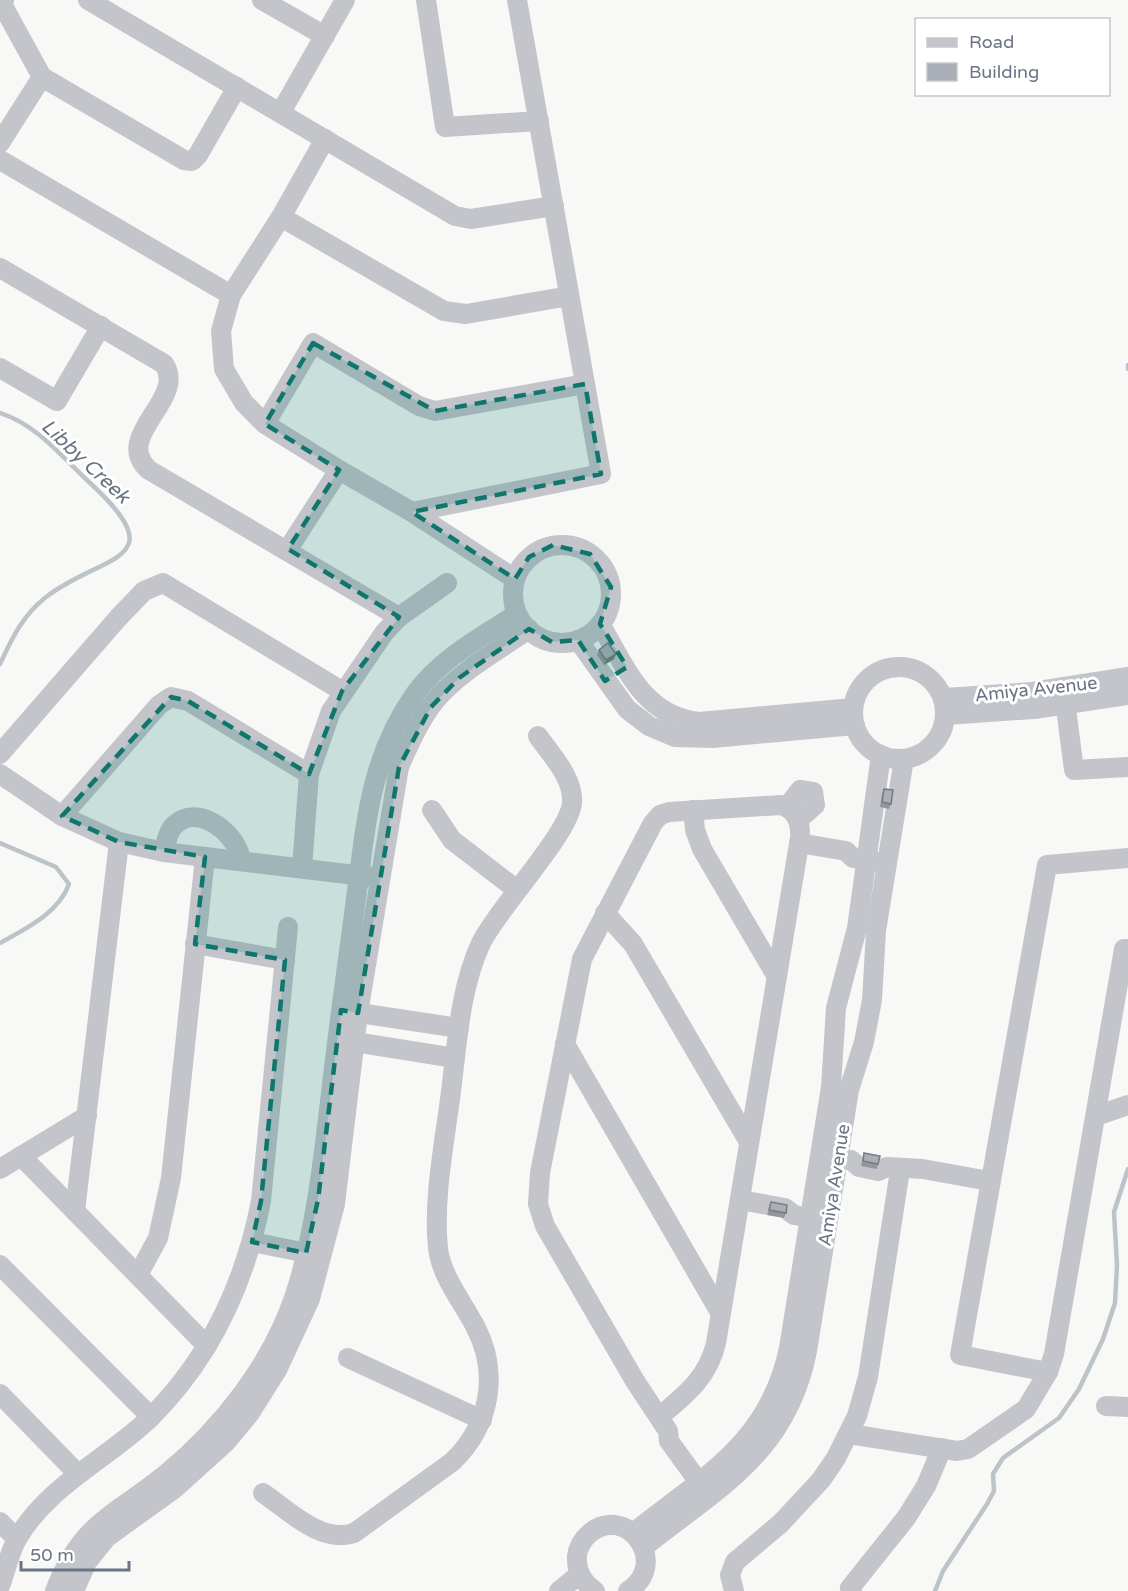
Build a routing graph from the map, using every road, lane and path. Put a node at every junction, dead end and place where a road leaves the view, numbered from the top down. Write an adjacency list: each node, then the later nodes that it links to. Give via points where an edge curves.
1 (4, 0): 8 (street, via 3,6)
2 (88, 0): 9 (street)
3 (262, 0): 7 (street)
4 (345, 0): 7 (street)
5 (426, 0): 11 (street, via 445,127)
6 (518, 0): 11 (street)
7 (325, 36): 10 (street)
8 (42, 77): 9 (street, via 189,161 198,155); 13 (street)
9 (237, 87): 10 (street)
10 (281, 112): 12 (street)
11 (539, 122): 15 (street)
12 (325, 139): 15 (street, via 455,216 471,219); 16 (street)
13 (0, 142)
14 (0, 160): 18 (street)
15 (554, 206): 19 (street)
16 (281, 217): 18 (street); 19 (street, via 433,306 455,314)
17 (0, 268): 20 (street)
18 (231, 295): 23 (street, via 221,331 224,369 244,403)
19 (569, 296): 22 (street)
20 (101, 326): 21 (street, via 57,401); 26 (street, via 161,360 169,373 168,386 137,446 143,465)
21 (0, 368)
22 (585, 384): 23 (street, via 435,411 419,406 313,343); 25 (street, via 601,474)
23 (266, 424): 24 (street)
24 (339, 470): 25 (street); 26 (street)
25 (412, 512): 27 (street)
26 (288, 549): 29 (street)
27 (515, 579): 30 (street, via 514,602); 31 (street, via 529,557 540,549 566,545 585,551 600,563 610,587 610,600)
28 (447, 584): 29 (street)
29 (399, 617): 36 (street, via 371,648)
30 (523, 622): 32 (street, via 552,642); 64 (street, via 465,647 427,679 402,716 379,761); 65 (street, via 442,693 425,717 399,767)
31 (600, 624): 32 (street); 33 (street)
32 (578, 640): 35 (street)
33 (631, 675): 35 (street); 39 (street); 41 (street, via 654,705 687,720)
34 (1128, 677): 38 (street, Amiya Avenue)
35 (605, 681): 39 (street)
36 (342, 691): 43 (street, via 163,583 144,591 118,618); 48 (street)
37 (1128, 695): 38 (street, Amiya Avenue)
38 (1064, 696): 40 (street, Amiya Avenue); 46 (street, via 1074,770)
39 (617, 698): 41 (street, via 649,726 686,738)
40 (945, 706): 41 (street, via 939,687 922,672 888,667 868,678 861,687); 45 (street, via 944,726 933,745)
41 (854, 716): 44 (street, via 864,743)
42 (537, 736): 66 (street, via 570,785 572,806 561,829)
43 (0, 754)
44 (880, 755): 45 (street); 49 (street, Amiya Avenue)
45 (904, 759): 50 (street, Amiya Avenue)
46 (1128, 767)
47 (0, 774): 53 (street)
48 (309, 774): 53 (street, via 188,701 171,697 159,705); 63 (street)
49 (875, 789): 50 (street); 54 (street, Amiya Avenue)
50 (898, 793): 55 (street, Amiya Avenue)
51 (432, 810): 66 (street, via 452,840)
52 (693, 810): 57 (street, via 774,804 793,813); 67 (street, via 664,813 657,818); 70 (street, via 698,838)
53 (62, 816): 56 (street)
54 (871, 825): 55 (street); 62 (street, Amiya Avenue)
55 (893, 828): 62 (street, Amiya Avenue)
56 (119, 842): 58 (street); 85 (street)
57 (798, 849): 62 (street, via 844,862); 68 (street)
58 (164, 852): 59 (street); 61 (street, via 171,828 187,818 195,818 231,836 240,850)
59 (205, 857): 61 (street); 71 (street)
60 (1128, 858): 92 (street, via 1047,865)
61 (241, 861): 63 (street)
62 (869, 861): 89 (street, Amiya Avenue, via 836,1008 833,1074); 89 (street, Amiya Avenue, via 874,944 872,1000)
63 (302, 868): 64 (street)
64 (359, 875): 65 (street); 75 (street)
65 (380, 878): 75 (street)
66 (517, 890): 76 (street, via 481,944)
67 (605, 912): 78 (street, via 578,973); 83 (street, via 633,944)
68 (785, 926): 70 (street); 74 (street)
69 (288, 927): 73 (street)
70 (752, 934): 74 (street)
71 (195, 944): 73 (street); 101 (street, via 177,1135 165,1214 158,1238)
72 (1128, 949): 86 (street, via 1124,949)
73 (285, 960): 96 (street, via 261,1201)
74 (777, 977): 82 (street)
75 (350, 1011): 76 (street); 77 (street)
76 (459, 1028): 79 (street)
77 (346, 1041): 79 (street); 97 (street, via 318,1200)
78 (566, 1044): 80 (street); 81 (street)
79 (455, 1058): 110 (street, via 444,1146 438,1249 446,1275 485,1347 490,1388)
80 (589, 1085): 81 (street); 100 (street)
81 (556, 1092): 111 (street, via 540,1173 541,1216)
82 (757, 1095): 83 (street); 87 (street)
83 (723, 1098): 87 (street)
84 (1128, 1105): 86 (street)
85 (87, 1116): 88 (street); 94 (street)
86 (1096, 1116): 105 (street, via 1056,1346)
87 (749, 1143): 93 (street)
88 (21, 1156): 90 (street); 94 (street)
89 (837, 1157): 91 (street, via 880,1160); 95 (street, Amiya Avenue)
90 (0, 1169)
91 (894, 1169): 92 (street, via 923,1169); 112 (street, via 868,1377)
92 (989, 1181): 105 (street, via 960,1355)
93 (739, 1206): 95 (street, via 783,1220); 99 (street)
94 (75, 1211): 101 (street)
95 (811, 1218): 115 (street, Amiya Avenue, via 780,1384 753,1432); 119 (street, Amiya Avenue, via 803,1371 783,1420 768,1443 741,1470)
96 (252, 1242): 97 (street); 103 (street, via 233,1298)
97 (315, 1254): 124 (street, via 281,1327 237,1401 215,1429 166,1473 89,1533 76,1547); 125 (street, via 310,1299 296,1334 250,1413 227,1441 174,1489 107,1537 87,1562)
98 (0, 1265): 109 (street)
99 (729, 1265): 100 (street); 102 (street)
100 (694, 1268): 102 (street)
101 (138, 1275): 103 (street)
102 (721, 1314): 111 (street, via 707,1370)
103 (207, 1346): 109 (street)
104 (348, 1358): 110 (street)
105 (1048, 1372): 113 (street, via 1030,1404 1017,1417 968,1449)
106 (0, 1394): 114 (street)
107 (1106, 1406): 108 (street)
108 (1128, 1407)
109 (151, 1417): 114 (street)
110 (482, 1420): 116 (street, via 466,1448 452,1462 354,1533 341,1537 307,1524)
111 (663, 1424): 115 (street, via 677,1434)
112 (849, 1434): 113 (street); 121 (street, via 807,1497 735,1562)
113 (942, 1448): 128 (street, via 912,1509 850,1588)
114 (77, 1473): 118 (street)
115 (702, 1478): 119 (street, Amiya Avenue)
116 (263, 1492)
117 (0, 1522): 118 (street)
118 (17, 1539): 122 (street)
119 (638, 1540): 120 (street, via 612,1525 590,1532 578,1551); 123 (street, via 646,1564)
120 (580, 1574): 126 (street); 127 (street)
121 (727, 1580)
122 (0, 1586)
123 (639, 1587)
124 (55, 1591)
125 (74, 1591)
126 (559, 1591)
127 (595, 1591)
128 (852, 1591)

